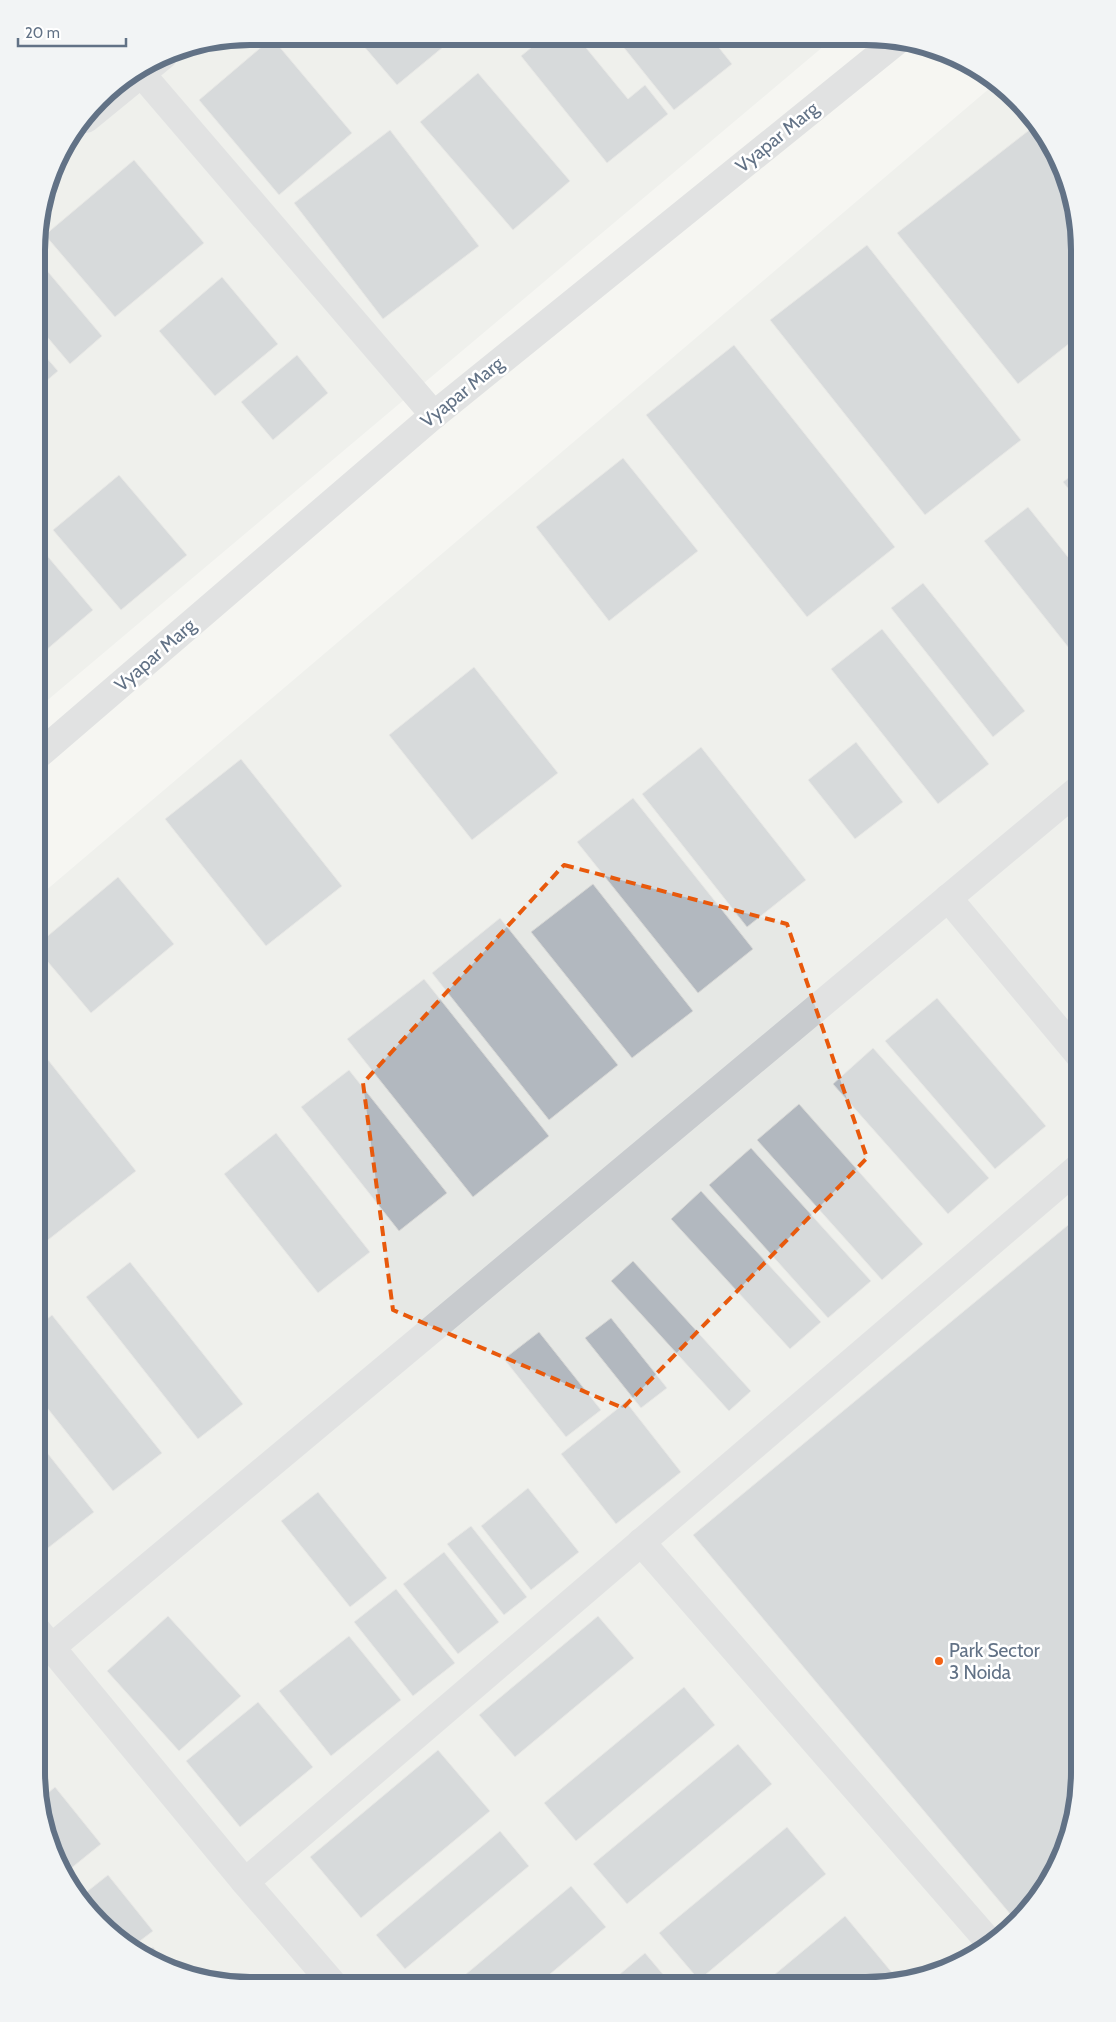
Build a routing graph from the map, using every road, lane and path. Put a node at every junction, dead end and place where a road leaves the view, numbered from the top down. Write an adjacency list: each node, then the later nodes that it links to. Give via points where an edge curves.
1 (890, 47): 3 (street, Vyapar Marg)
2 (142, 76): 3 (street)
3 (434, 415): 4 (street, Vyapar Marg)
4 (45, 749)
5 (1071, 796): 6 (street)
6 (948, 898): 7 (street); 10 (street)
7 (1071, 1044)
8 (1071, 1175): 9 (street)
9 (641, 1542): 12 (street); 13 (street)
10 (45, 1637)
11 (45, 1639): 12 (street)
12 (245, 1882): 14 (street)
13 (986, 1938)
14 (327, 1977)

